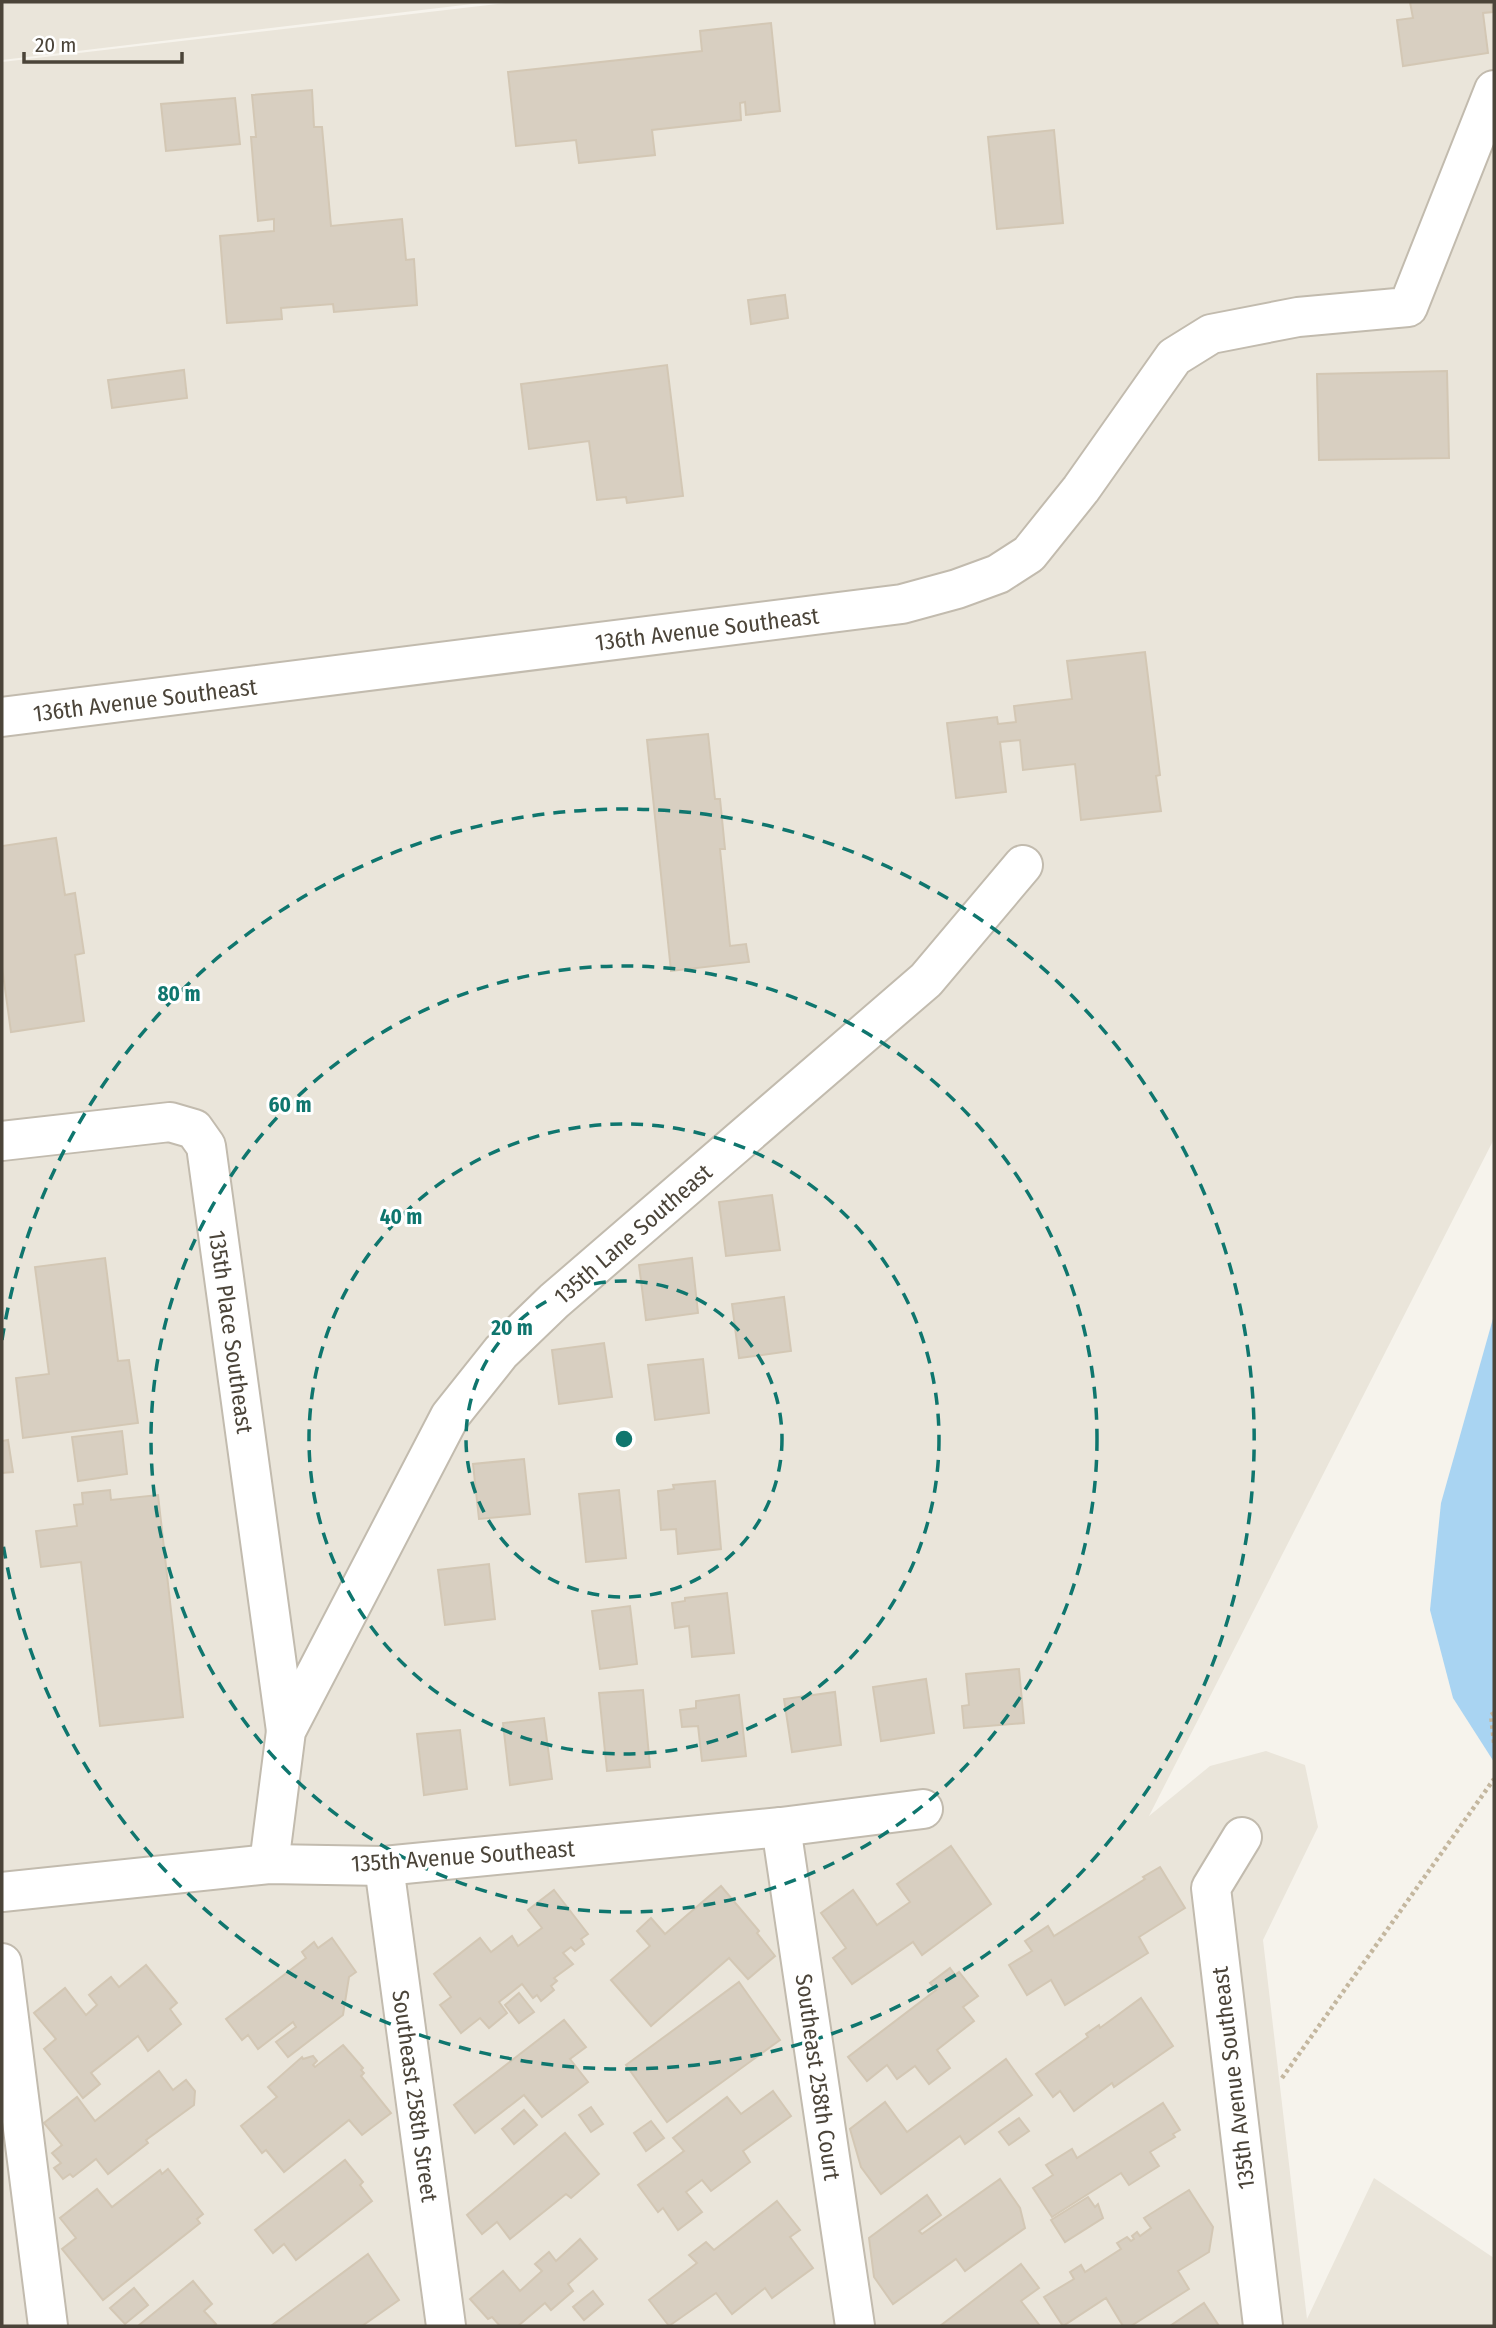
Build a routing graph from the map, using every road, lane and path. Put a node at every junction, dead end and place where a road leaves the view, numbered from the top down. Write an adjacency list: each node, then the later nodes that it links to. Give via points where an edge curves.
1 (1494, 90): 2 (street, 136th Avenue Southeast, via 1408,307 1298,317 1210,334 1174,357 1082,489 1028,554 998,574 902,604)
2 (2, 718)
3 (1023, 864): 6 (street, 135th Lane Southeast, via 926,980 501,1352 450,1416)
4 (2, 1141): 6 (street, 135th Place Southeast, via 170,1122 194,1129 206,1146)
5 (1494, 1713): 7 (path)
6 (286, 1731): 12 (street, 135th Lane Southeast)
7 (1494, 1743)
8 (1494, 1779): 16 (path)
9 (923, 1809): 10 (street, 135th Avenue Southeast)
10 (781, 1827): 13 (street, 135th Avenue Southeast); 19 (street, Southeast 258th Court)
11 (1242, 1837): 16 (street, 135th Avenue Southeast, via 1211,1888)
12 (269, 1864): 13 (street, 135th Avenue Southeast); 14 (street, 135th Avenue Southeast)
13 (384, 1866): 18 (street, Southeast 258th Street)
14 (2, 1892)
15 (2, 1963): 17 (street)
16 (1240, 2135): 20 (street, 135th Avenue Southeast)
17 (48, 2326)
18 (446, 2326)
19 (855, 2326)
20 (1263, 2326)

